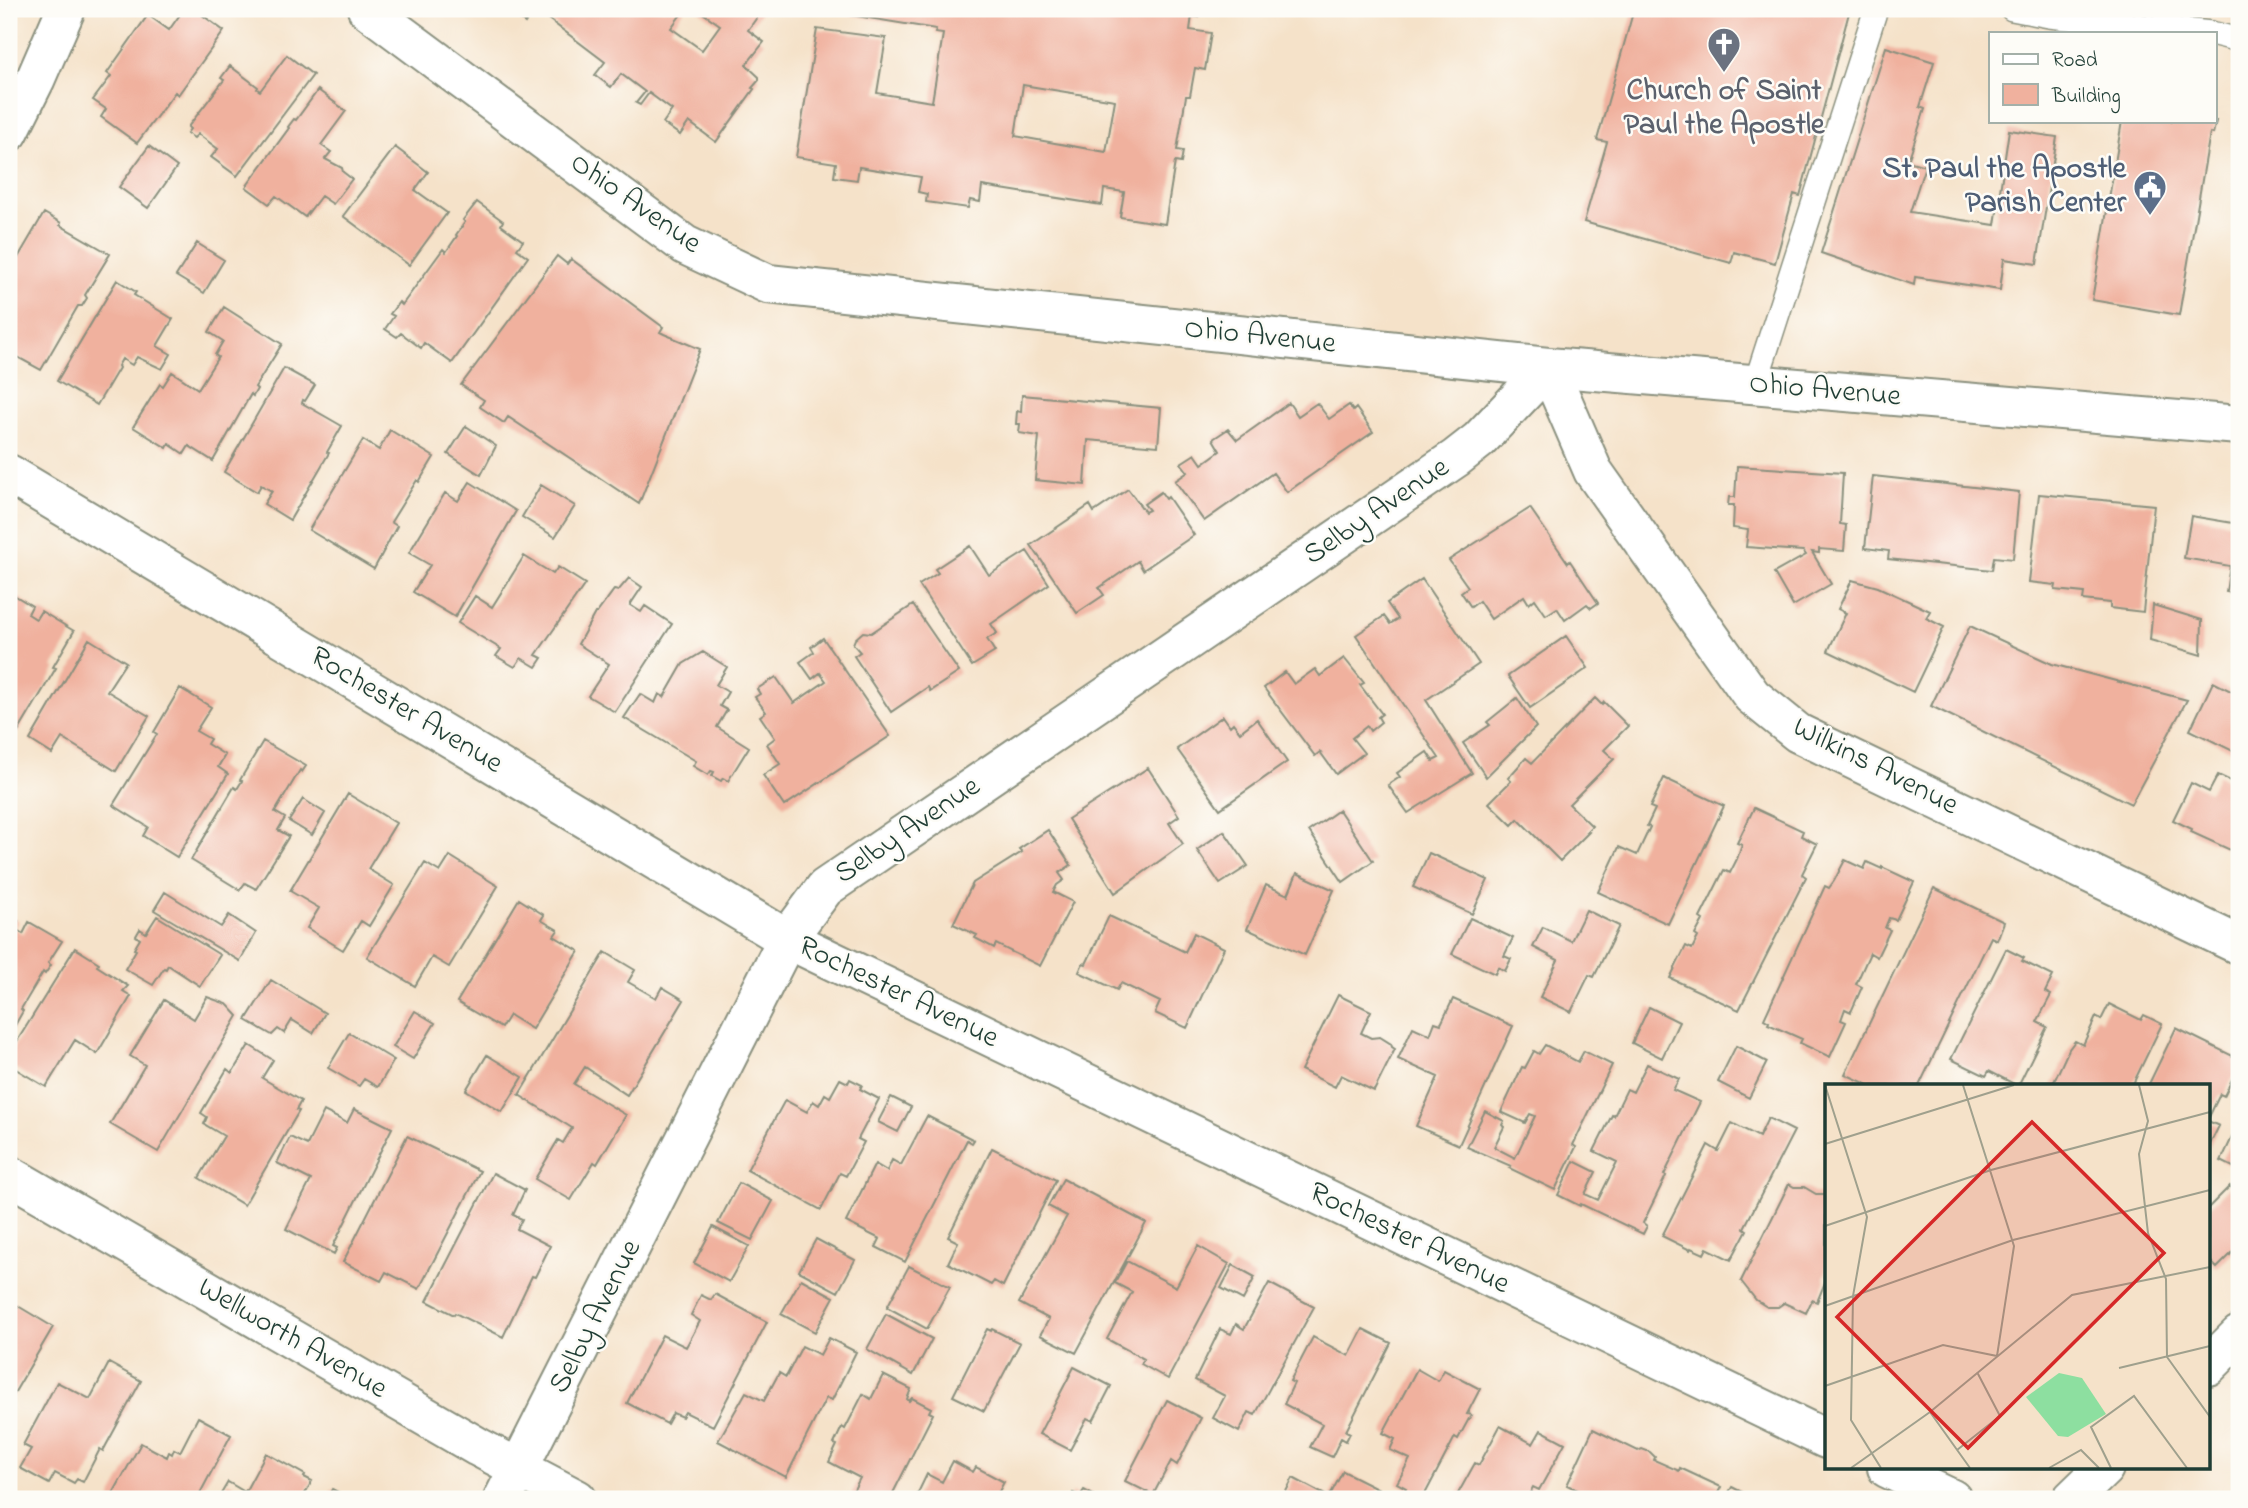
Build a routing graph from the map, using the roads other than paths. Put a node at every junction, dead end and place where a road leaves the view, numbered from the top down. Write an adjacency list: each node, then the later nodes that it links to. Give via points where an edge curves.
1 (65, 9): 8 (street)
2 (367, 9): 9 (street, Ohio Avenue, via 685,244 768,284)
3 (1875, 9): 10 (lane)
4 (2012, 9): 5 (lane)
5 (2195, 32)
6 (2216, 35): 7 (lane)
7 (2239, 40)
8 (9, 132)
9 (1548, 367): 10 (street, Ohio Avenue); 13 (street, Selby Avenue, via 1456,458 825,888); 14 (street, Wilkins Avenue, via 1593,471 1752,696 1798,733)
10 (1755, 385): 11 (street, Ohio Avenue)
11 (2239, 425)
12 (9, 474): 13 (street, Rochester Avenue)
13 (787, 939): 18 (street, Rochester Avenue); 21 (street, Selby Avenue)
14 (2239, 945)
15 (9, 1174): 21 (street, Wellworth Avenue)
16 (2239, 1335): 17 (street)
17 (2210, 1364)
18 (1825, 1439)
19 (1891, 1470): 23 (street)
20 (2102, 1470): 24 (street)
21 (511, 1484): 22 (street, Wellworth Avenue)
22 (577, 1499)
23 (1952, 1499)
24 (2072, 1499)

